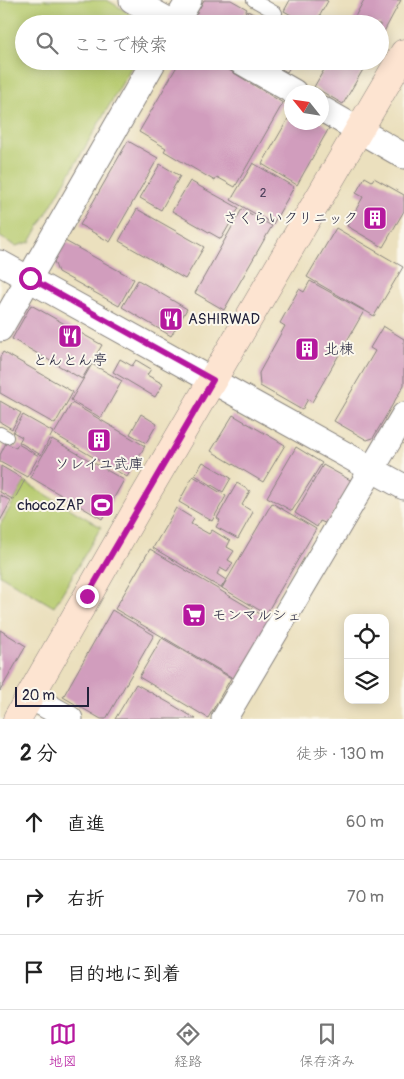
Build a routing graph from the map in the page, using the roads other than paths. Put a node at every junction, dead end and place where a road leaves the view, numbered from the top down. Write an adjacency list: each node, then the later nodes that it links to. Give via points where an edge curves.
1 (132, 0): 5 (street)
2 (189, 0): 6 (street)
3 (253, 0): 4 (lane)
4 (276, 13)
5 (159, 15)
6 (180, 15)
7 (404, 53): 12 (street)
8 (149, 70): 15 (street)
9 (256, 70): 10 (street)
10 (284, 86)
11 (329, 113): 12 (street)
12 (359, 130): 13 (street); 17 (street)
13 (404, 156)
14 (0, 262): 15 (street)
15 (30, 278): 16 (street); 17 (street)
16 (0, 329)
17 (213, 380): 19 (street); 21 (street)
18 (404, 415): 19 (street)
19 (372, 469): 20 (street); 23 (street)
20 (404, 487)
21 (24, 708): 22 (street)
22 (70, 719)
23 (224, 719)

